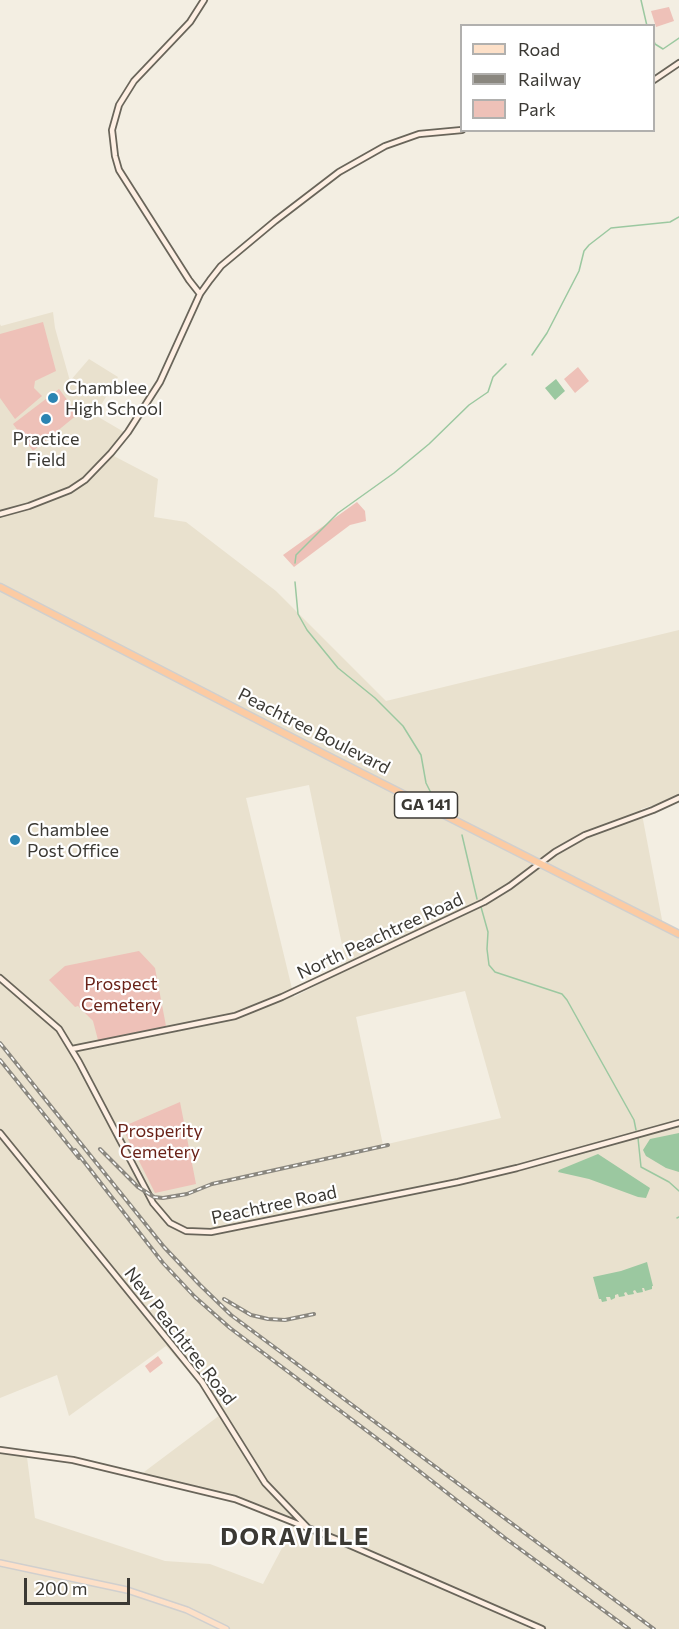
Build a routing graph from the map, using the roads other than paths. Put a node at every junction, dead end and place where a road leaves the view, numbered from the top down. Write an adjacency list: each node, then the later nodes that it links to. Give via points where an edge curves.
1 (204, 0): 5 (street, via 190,21 134,81 119,105 112,130 119,170)
2 (679, 63): 3 (street)
3 (655, 80)
4 (460, 130): 5 (street, via 402,138 339,172 221,266)
5 (200, 294): 6 (street, via 160,382 111,453 70,490)
6 (0, 514)
7 (0, 587): 9 (highway, Peachtree Boulevard / GA 141)
8 (679, 798): 9 (street, North Peachtree Road, via 585,835)
9 (540, 863): 10 (highway, Peachtree Boulevard / GA 141); 12 (street, North Peachtree Road, via 510,886 467,910 235,1016)
10 (679, 933)
11 (0, 978): 12 (street, Peachtree Road, via 52,1022)
12 (72, 1049): 13 (street, Peachtree Road, via 153,1203 170,1222 197,1233 489,1175)
13 (679, 1123)
14 (0, 1132): 16 (street, New Peachtree Road, via 202,1382 265,1483)
15 (0, 1450): 16 (street, via 74,1460 211,1491)
16 (309, 1529): 19 (street, New Peachtree Road)
17 (0, 1563): 18 (main road, via 135,1592)
18 (226, 1629)
19 (542, 1629)

